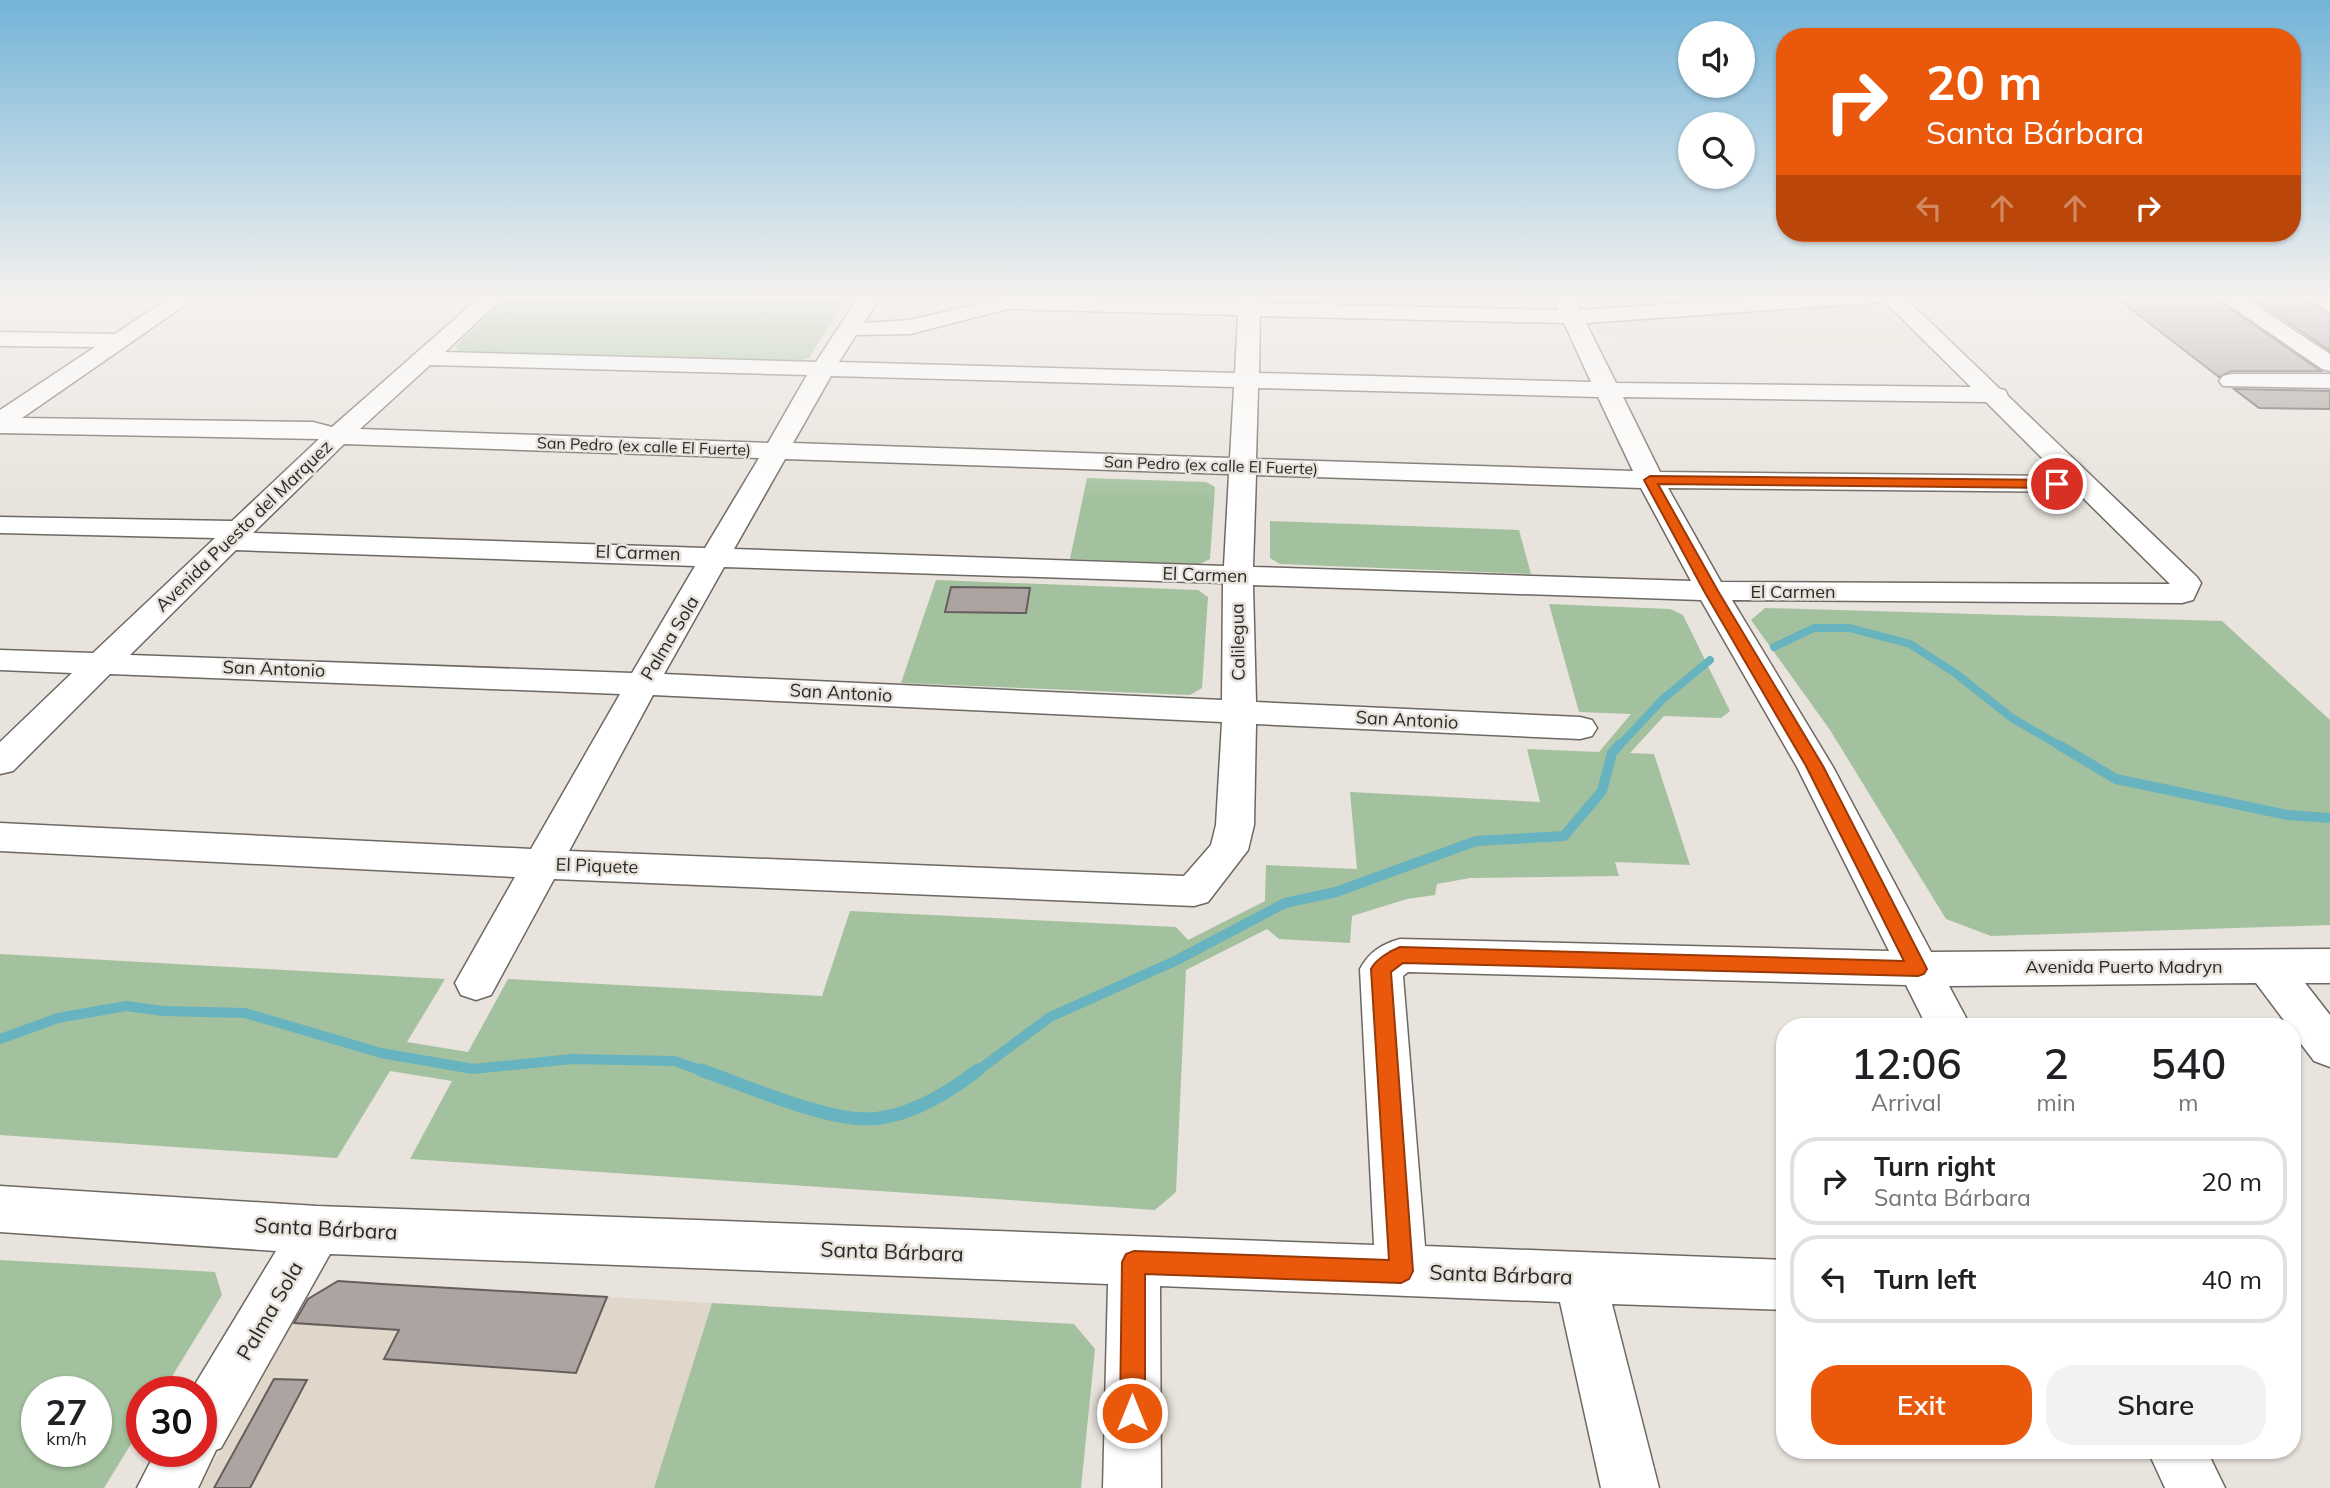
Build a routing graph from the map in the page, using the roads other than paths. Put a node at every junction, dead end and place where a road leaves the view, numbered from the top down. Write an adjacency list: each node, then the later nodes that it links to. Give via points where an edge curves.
1 (84, 365): 14 (street)
2 (417, 365): 15 (street, Avenida Puesto del Marquez)
3 (694, 365): 8 (street)
4 (825, 365): 8 (street, Palma Sola)
5 (1247, 365): 9 (street, Calilegua)
6 (1594, 365): 12 (street)
7 (1964, 365): 13 (street)
8 (823, 369): 9 (street); 16 (street, Palma Sola)
9 (1246, 381): 12 (street); 17 (street, Calilegua)
10 (2231, 381): 11 (street)
11 (2330, 381)
12 (1605, 390): 13 (street); 18 (street)
13 (1996, 396): 19 (street)
14 (0, 423): 15 (street, San Pedro (ex calle El Fuerte), via 313,430)
15 (337, 436): 16 (street, San Pedro (ex calle El Fuerte)); 21 (street, Avenida Puesto del Marquez)
16 (778, 450): 17 (street, San Pedro (ex calle El Fuerte)); 22 (street, Palma Sola)
17 (1242, 466): 18 (street, San Pedro (ex calle El Fuerte)); 23 (street, Calilegua)
18 (1650, 480): 19 (street, San Pedro (ex calle El Fuerte)); 24 (street)
19 (2085, 484): 24 (street, El Carmen, via 2186,583 2182,594)
20 (0, 525): 21 (street, El Carmen)
21 (234, 535): 22 (street, El Carmen); 26 (street, Avenida Puesto del Marquez)
22 (718, 556): 23 (street, El Carmen); 27 (street, Palma Sola)
23 (1238, 576): 24 (street, El Carmen); 28 (street, Calilegua)
24 (1711, 591): 36 (street, via 1815,766)
25 (0, 660): 26 (street, San Antonio)
26 (102, 663): 27 (street, San Antonio); 30 (street, Avenida Puesto del Marquez)
27 (642, 684): 28 (street, San Antonio); 32 (street, Palma Sola)
28 (1239, 713): 29 (street, San Antonio); 33 (street, Calilegua, via 1236,825 1229,850)
29 (1580, 728)
30 (0, 762)
31 (0, 837): 32 (street, El Piquete)
32 (540, 864): 33 (street, El Piquete); 37 (street, Palma Sola)
33 (1194, 891)
34 (2267, 966): 35 (street, Avenida Puerto Madryn); 36 (street, Avenida Puerto Madryn); 39 (street)
35 (2330, 966)
36 (1918, 969): 38 (street); 43 (street, via 1400,955 1381,969)
37 (476, 983)
38 (1944, 1018)
39 (2330, 1048)
40 (0, 1209): 41 (street, Santa Bárbara)
41 (317, 1230): 42 (street, Santa Bárbara); 46 (street, Palma Sola)
42 (1134, 1262): 43 (street, Santa Bárbara); 50 (street)
43 (1401, 1271): 44 (street, Santa Bárbara)
44 (1580, 1278): 45 (street, Santa Bárbara); 51 (street)
45 (1776, 1285)
46 (217, 1401)
47 (2180, 1459): 52 (street)
48 (178, 1467): 49 (street)
49 (166, 1488)
50 (1132, 1488)
51 (1630, 1488)
52 (2196, 1488)

